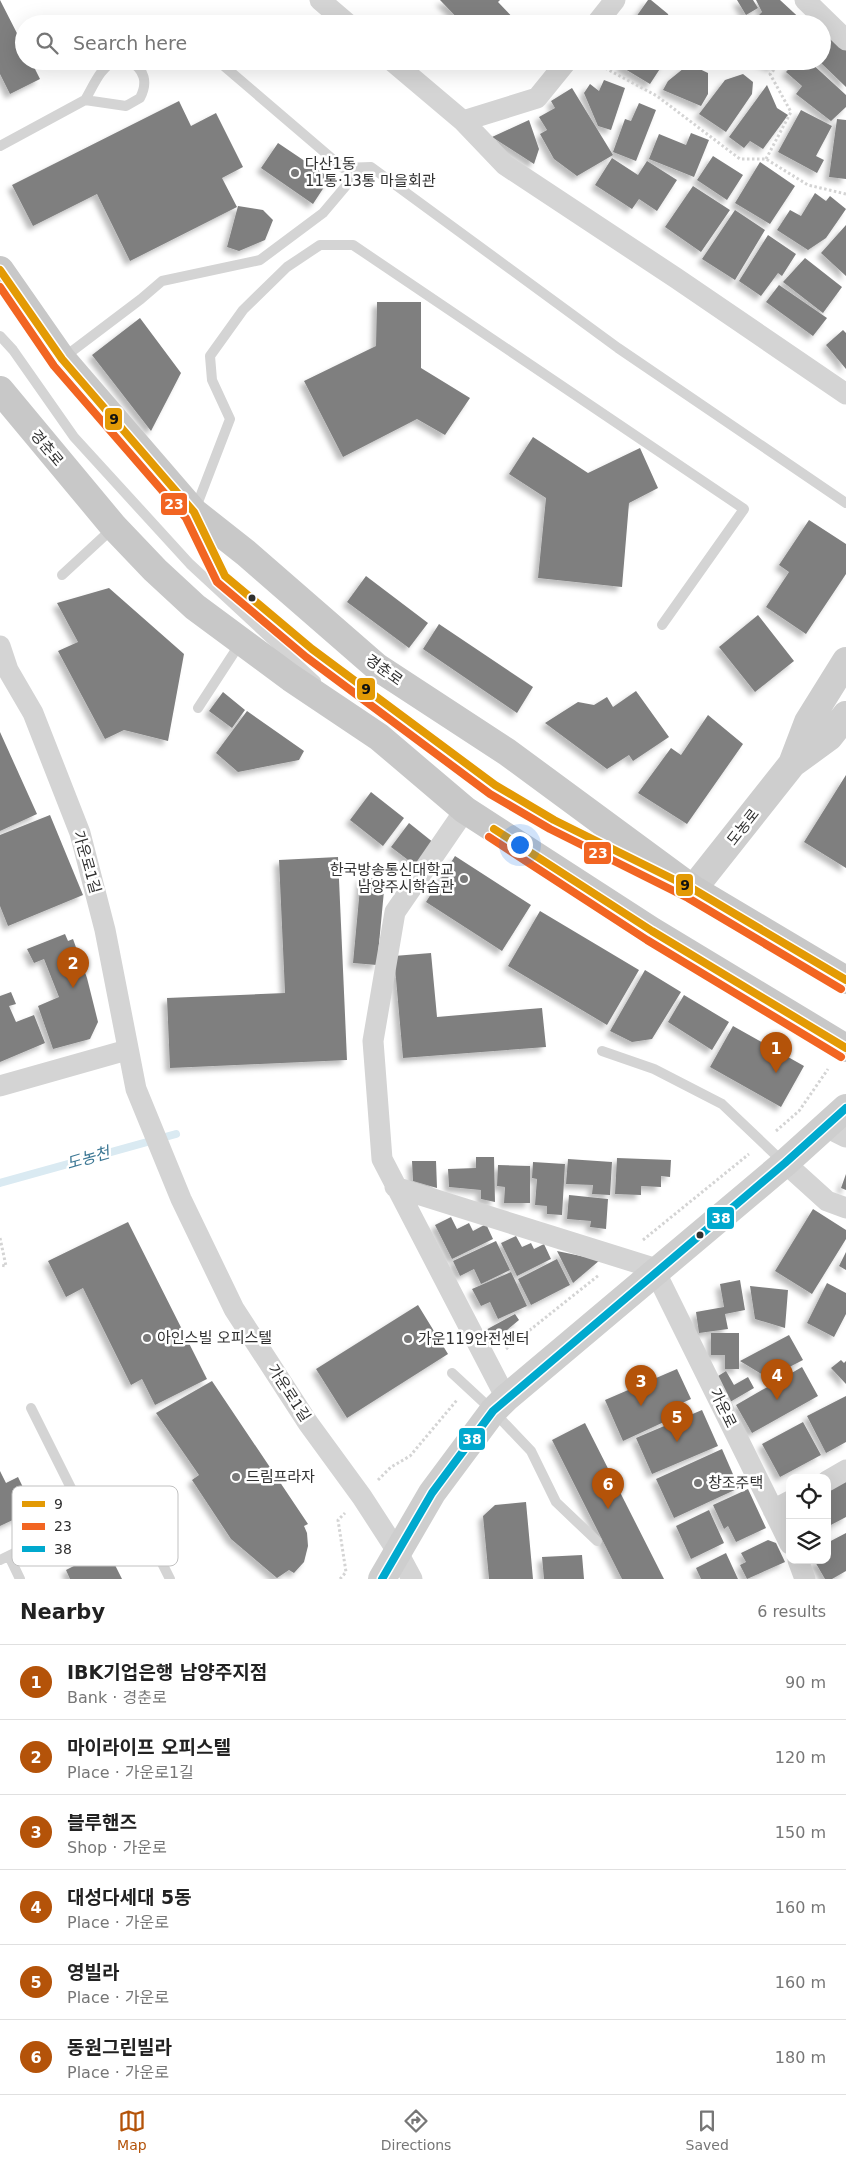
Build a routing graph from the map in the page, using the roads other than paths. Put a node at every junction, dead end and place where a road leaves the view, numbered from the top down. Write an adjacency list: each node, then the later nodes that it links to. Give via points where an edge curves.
1 (320, 0): 4 (street)
2 (615, 0): 5 (street)
3 (805, 0): 6 (street)
4 (338, 15)
5 (603, 15)
6 (820, 15)
7 (831, 25): 8 (street)
8 (846, 40)
9 (103, 70): 14 (lane)
10 (141, 70): 14 (lane, via 145,84 140,98 126,106)
11 (229, 70): 17 (lane, via 344,168)
12 (403, 70): 15 (street)
13 (560, 70): 15 (street, via 537,98)
14 (85, 100): 16 (lane)
15 (463, 121): 22 (street, via 505,165)
16 (0, 146)
17 (361, 168): 20 (lane, via 323,214 260,260 162,281); 23 (lane, via 371,166 618,348)
18 (0, 270): 20 (main road, 경춘로)
19 (0, 336): 34 (lane, via 74,436 190,564)
20 (62, 359): 24 (main road, 경춘로)
21 (0, 390): 25 (main road, 경춘로)
22 (846, 394)
23 (846, 503)
24 (194, 512): 27 (lane, via 230,419 212,380 210,356 243,310 287,267 320,245 353,245 744,509); 37 (main road, 경춘로, via 377,667 507,752)
25 (114, 527): 26 (lane); 28 (main road, 경춘로, via 195,607)
26 (62, 576)
27 (662, 625)
28 (241, 642): 32 (lane); 34 (main road, 경춘로)
29 (0, 646): 31 (street, 가운로1길)
30 (846, 661): 35 (street, 도농로, via 808,722)
31 (4, 672): 40 (street, 가운로1길, via 33,713 80,833 106,930)
32 (198, 708)
33 (846, 716): 35 (street, 도농로, via 829,737)
34 (379, 737): 36 (main road, 경춘로)
35 (792, 764): 37 (street, 도농로)
36 (465, 810): 39 (main road, 경춘로, via 652,931); 46 (street, via 395,912 373,1041 382,1159)
37 (693, 889): 38 (main road, 경춘로)
38 (846, 980)
39 (838, 1044)
40 (127, 1050): 42 (street); 58 (street, 가운로1길, via 136,1089 181,1199 234,1310)
41 (602, 1051): 45 (lane, via 654,1070 722,1104)
42 (0, 1086)
43 (846, 1108): 44 (street)
44 (836, 1132): 45 (street)
45 (785, 1163): 47 (street, via 828,1201); 48 (street)
46 (395, 1187): 48 (street); 50 (street)
47 (846, 1208)
48 (658, 1271): 50 (street); 55 (street, 가운로)
49 (452, 1373): 50 (lane)
50 (500, 1404): 57 (lane, via 531,1451 556,1502); 58 (street, via 432,1494)
51 (31, 1408): 54 (lane)
52 (846, 1470): 53 (street)
53 (831, 1478)
54 (70, 1486)
55 (781, 1505): 56 (street, 가운로)
56 (786, 1527)
57 (597, 1540)
58 (397, 1551): 64 (street); 65 (street, 가운로1길)
59 (4, 1558): 62 (lane)
60 (799, 1564): 66 (street)
61 (164, 1566): 63 (lane)
62 (20, 1579)
63 (170, 1579)
64 (382, 1579)
65 (412, 1579)
66 (805, 1579)

